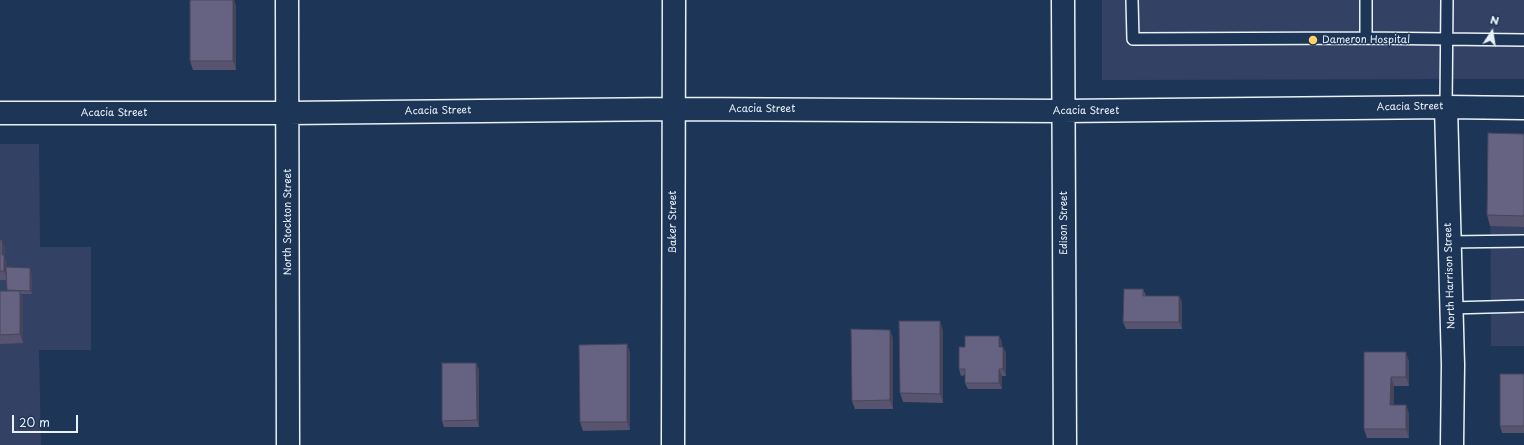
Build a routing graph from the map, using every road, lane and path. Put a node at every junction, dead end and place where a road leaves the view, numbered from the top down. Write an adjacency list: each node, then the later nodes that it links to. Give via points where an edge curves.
1 (287, 0): 15 (street, North Stockton Street)
2 (674, 0): 12 (street, Baker Street)
3 (1063, 0): 13 (street, Edison Street)
4 (1132, 0): 7 (lane, via 1132,39)
5 (1366, 0): 7 (lane)
6 (1447, 0): 8 (lane)
7 (1366, 38): 8 (lane)
8 (1446, 39): 9 (lane); 10 (lane)
9 (1524, 40)
10 (1446, 107): 11 (street, Acacia Street); 13 (street, Acacia Street); 17 (street, North Harrison Street)
11 (1524, 108)
12 (673, 109): 13 (street, Acacia Street); 15 (street, Acacia Street); 21 (street, Baker Street)
13 (1063, 111): 22 (street, Edison Street)
14 (0, 113): 15 (street, Acacia Street)
15 (288, 113): 20 (street, North Stockton Street)
16 (1524, 241): 17 (lane)
17 (1449, 242): 19 (street, North Harrison Street)
18 (1524, 306): 19 (lane)
19 (1451, 308): 23 (street, North Harrison Street)
20 (288, 445)
21 (673, 445)
22 (1065, 445)
23 (1452, 445)

